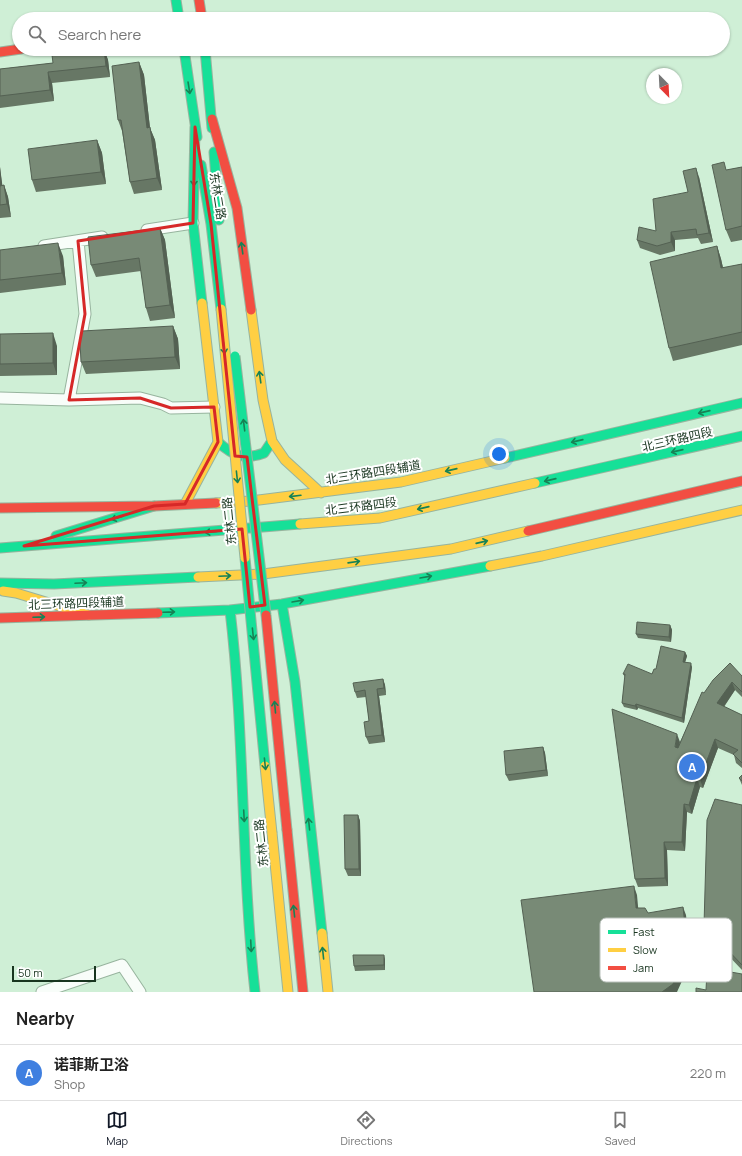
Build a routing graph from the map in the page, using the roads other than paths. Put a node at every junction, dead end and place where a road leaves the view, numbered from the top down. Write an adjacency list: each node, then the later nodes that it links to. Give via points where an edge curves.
1 (176, 0): 3 (main road)
2 (199, 0): 4 (main road)
3 (178, 12)
4 (201, 12)
5 (12, 50): 6 (main road)
6 (0, 52)
7 (185, 56): 10 (main road, 东林二路, one-way to 10)
8 (206, 56): 9 (main road, 东林二路)
9 (212, 119): 16 (main road, 东林二路); 22 (main road, one-way to 9, via 263,400 237,208)
10 (195, 127): 11 (main road, one-way to 11); 16 (main road, 东林二路)
11 (193, 223): 12 (street); 20 (main road)
12 (140, 231)
13 (116, 235): 14 (street)
14 (78, 241): 15 (street); 18 (street, via 85,314)
15 (31, 248)
16 (225, 309): 41 (main road, 东林二路, one-way to 41, bridge); 42 (main road, 东林二路, one-way to 16, bridge, via 265,607)
17 (0, 398): 18 (street)
18 (68, 400): 20 (street, via 140,398 171,408)
19 (742, 403): 25 (main road, 北三环路四段辅道, one-way to 25, via 401,482)
20 (214, 407): 23 (main road)
21 (742, 436): 30 (main road, 北三环路四段, one-way to 30, via 380,518)
22 (272, 441): 23 (main road, via 264,453 243,458 233,456); 25 (main road, via 285,460)
23 (218, 442): 26 (main road)
24 (742, 481): 32 (main road, one-way to 24, via 54,584 263,574 443,550)
25 (321, 493): 26 (main road, 北三环路四段辅道, one-way to 26, via 251,501)
26 (185, 504): 27 (main road, 北三环路四段辅道)
27 (154, 506): 28 (main road, 北三环路四段辅道); 30 (main road, one-way to 30)
28 (0, 508)
29 (742, 510): 34 (main road, 北三环路四段辅道, one-way to 29, via 542,556)
30 (24, 546): 31 (main road, 北三环路四段)
31 (0, 548)
32 (0, 583)
33 (0, 591): 36 (main road, via 16,593)
34 (282, 604): 35 (main road, 北三环路四段辅道); 43 (main road, one-way to 34, via 295,682)
35 (230, 610): 36 (main road, 北三环路四段辅道, one-way to 35); 40 (main road, one-way to 40, via 239,689)
36 (89, 615): 37 (main road, 北三环路四段辅道, one-way to 36)
37 (0, 618)
38 (42, 992): 39 (street, via 122,965)
39 (140, 992)
40 (255, 992)
41 (288, 992)
42 (303, 992)
43 (328, 992)

